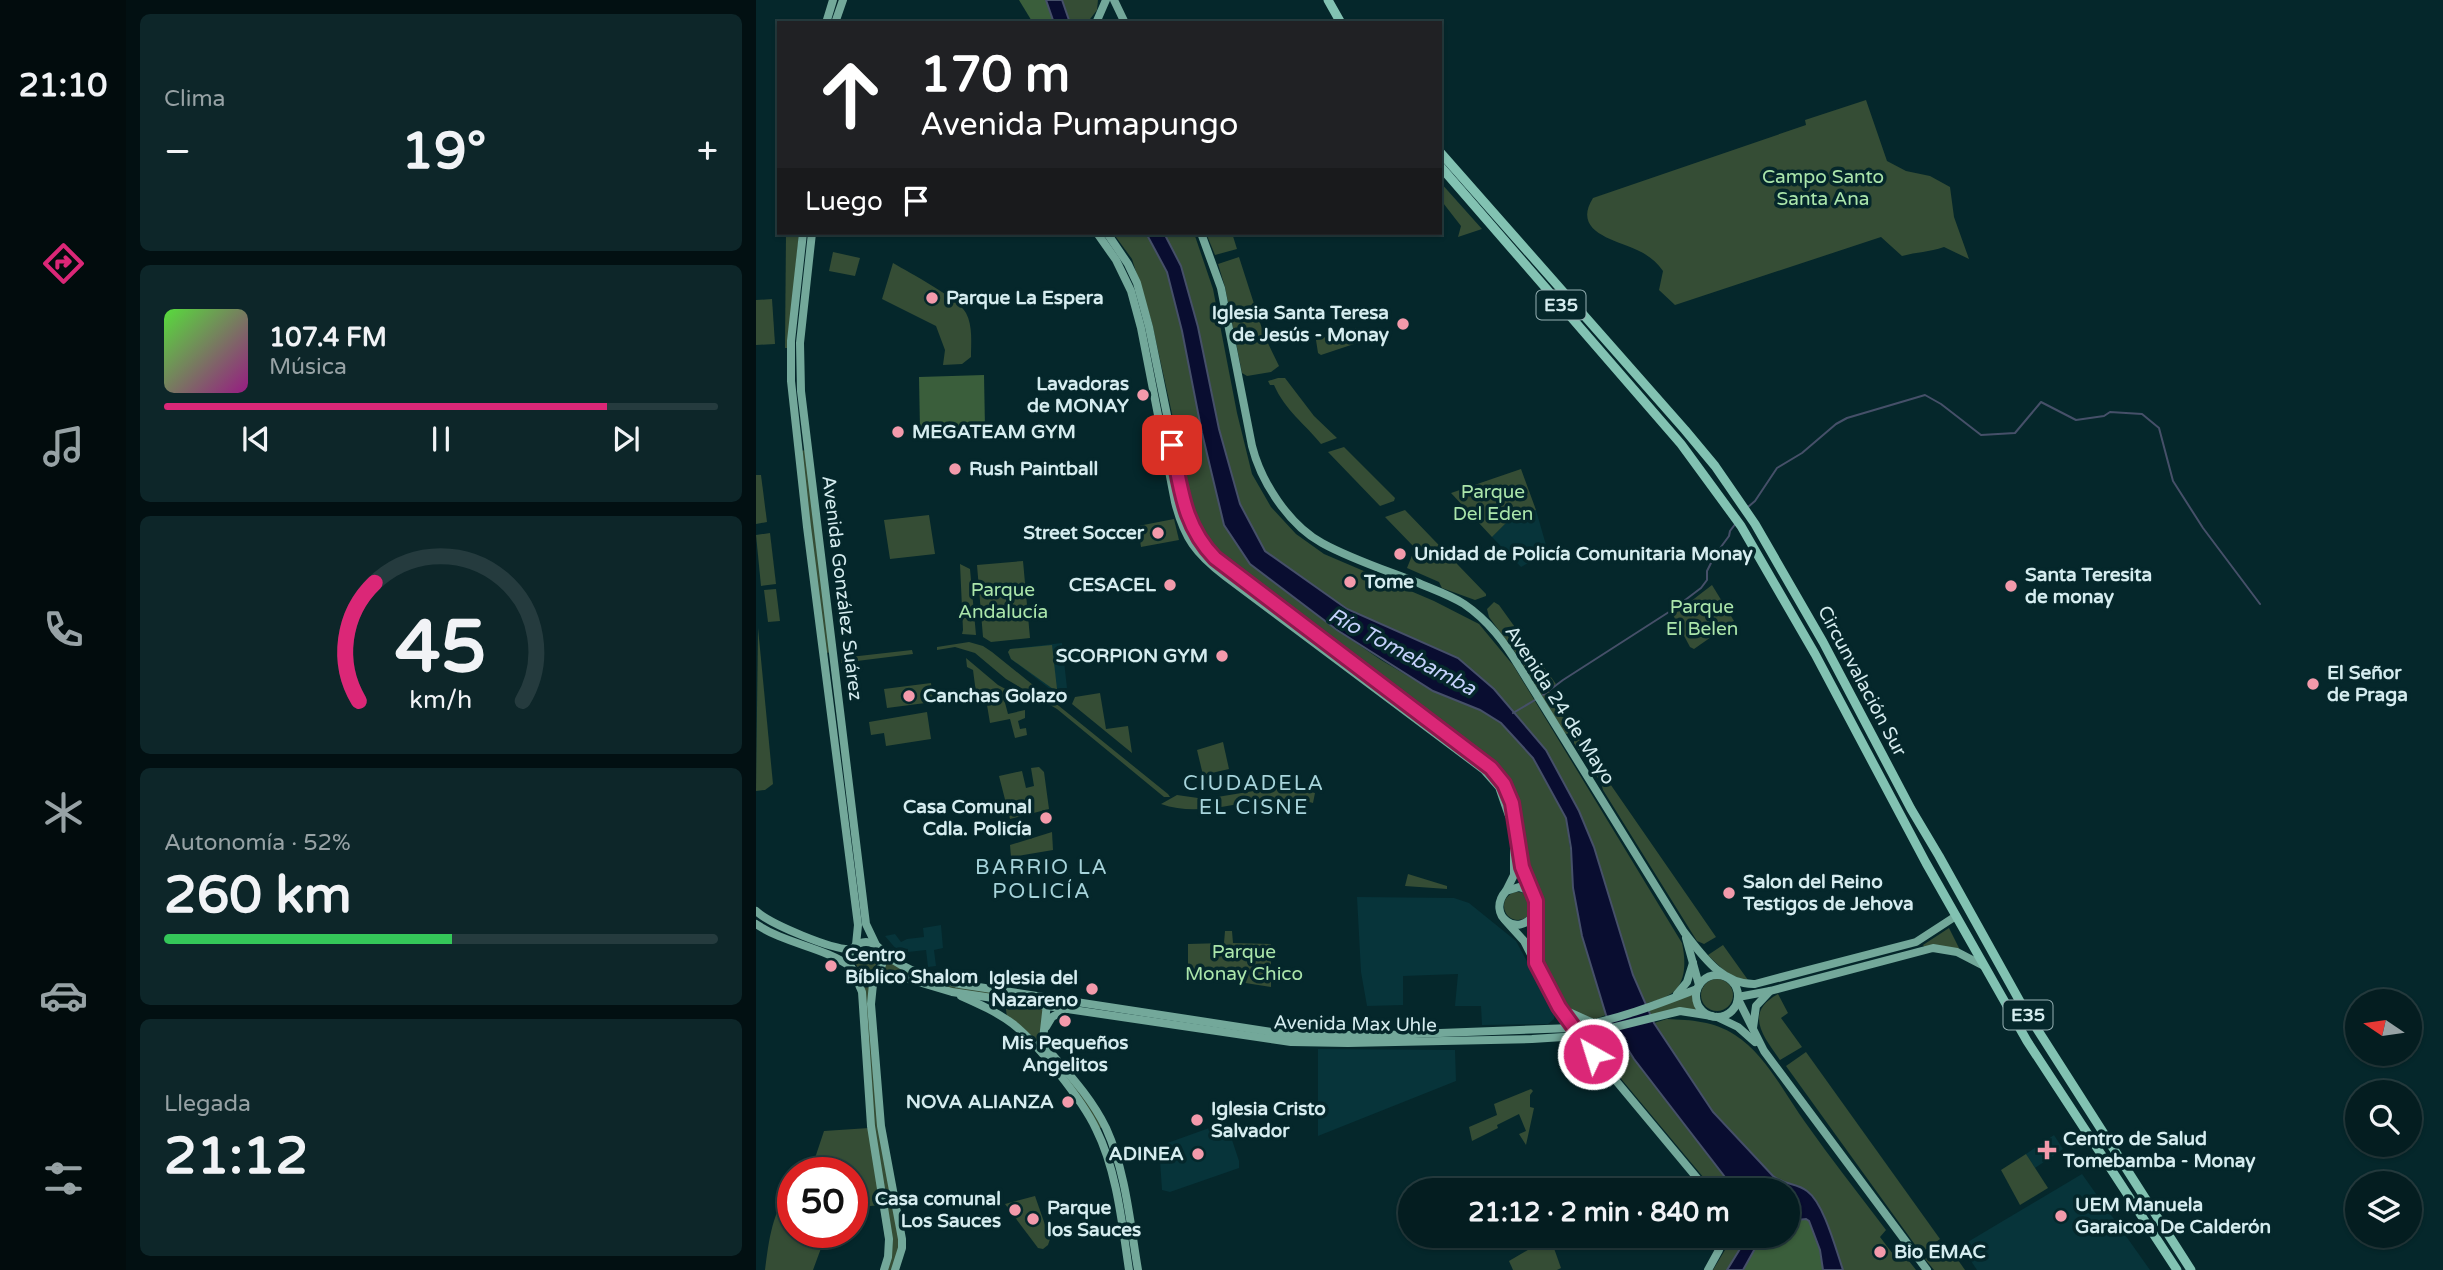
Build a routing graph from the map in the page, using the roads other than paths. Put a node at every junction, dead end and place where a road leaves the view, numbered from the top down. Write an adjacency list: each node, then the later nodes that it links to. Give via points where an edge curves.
1 (833, 0): 6 (main road)
2 (843, 0): 7 (main road)
3 (1106, 0): 8 (main road)
4 (1114, 0): 9 (main road)
5 (1328, 0): 10 (highway)
6 (827, 21)
7 (836, 21)
8 (1097, 21)
9 (1124, 21)
10 (1340, 21)
11 (1442, 154): 63 (highway, Circunvalación Sur / E35, via 1685,430 1755,524 2022,1007)
12 (1442, 168): 22 (highway, Circunvalación Sur / E35, via 1715,489 1808,642)
13 (803, 235): 27 (main road, Avenida González Suárez, via 791,381 858,925)
14 (812, 235): 26 (main road, Avenida González Suárez, via 800,374 866,924)
15 (1098, 235): 18 (main road, via 1131,290 1175,502 1188,539 1206,562 1493,778 1507,805 1515,855 1514,875)
16 (1108, 235): 19 (main road, via 1138,283 1193,531 1215,558 1491,768 1512,803 1522,867)
17 (1202, 235): 25 (main road, Avenida 24 de Mayo, via 1221,288 1255,457 1272,492 1300,526 1323,544 1450,597 1476,613 1497,634)
18 (1506, 891): 19 (main road, via 1519,887); 23 (main road, via 1499,905)
19 (1531, 891): 20 (main road)
20 (1536, 910): 23 (main road, via 1522,925); 30 (main road)
21 (756, 911): 27 (main road, via 784,928 839,948)
22 (1956, 916): 28 (main road); 32 (highway, Circunvalación Sur / E35)
23 (1505, 920): 30 (main road, via 1518,932)
24 (756, 924): 33 (main road)
25 (1684, 932): 29 (main road, Avenida 24 de Mayo); 35 (main road, Avenida 24 de Mayo, via 1713,967)
26 (877, 946): 27 (main road, via 866,942); 34 (main road, via 883,961); 39 (main road, Avenida Max Uhle, via 910,971)
27 (854, 947): 33 (main road, via 849,957)
28 (1918, 947): 31 (main road); 32 (main road, via 1952,950)
29 (1693, 962): 36 (main road, Avenida 24 de Mayo); 42 (main road, via 1683,988)
30 (1536, 963): 43 (main road)
31 (1849, 965): 35 (main road, via 1755,984 1738,983); 37 (main road)
32 (1984, 966): 62 (highway, Circunvalación Sur / E35, via 2044,1068)
33 (852, 969): 34 (main road, via 864,976); 56 (main road, via 862,992 871,1126 889,1239)
34 (874, 974): 38 (main road, Avenida Max Uhle, via 895,975); 57 (main road, via 871,996 881,1126 902,1239)
35 (1727, 976): 36 (main road, via 1709,976); 40 (main road)
36 (1698, 987): 42 (main road, Avenida Max Uhle); 45 (main road, via 1700,1007)
37 (1770, 991): 40 (main road); 49 (main road, via 1756,1006)
38 (952, 992): 39 (main road, Avenida Max Uhle); 46 (main road)
39 (1004, 995): 41 (main road, Avenida Max Uhle); 46 (main road)
40 (1738, 998): 45 (main road, via 1731,1012); 49 (main road)
41 (1047, 1002): 44 (main road, Avenida Max Uhle); 48 (main road, Avenida Max Uhle, via 1292,1035); 50 (main road)
42 (1666, 1002): 47 (main road, Avenida Max Uhle)
43 (1559, 1007): 47 (main road); 48 (main road)
44 (1067, 1009): 50 (main road, via 1052,1017); 51 (main road, Avenida Max Uhle, via 1291,1042)
45 (1714, 1016): 47 (main road, Avenida Max Uhle, via 1667,1014); 52 (main road, via 1738,1027)
46 (1006, 1019): 58 (main road, via 1038,1049 1097,1129 1110,1167)
47 (1599, 1027): 48 (main road, Avenida Max Uhle); 51 (main road, Avenida Max Uhle); 53 (main road)
48 (1572, 1028): 51 (main road)
49 (1753, 1031): 52 (main road)
50 (1043, 1032): 59 (main road, via 1045,1046 1084,1092 1108,1134)
51 (1578, 1036): 53 (main road)
52 (1764, 1051): 61 (main road)
53 (1593, 1054): 54 (main road)
54 (1697, 1178)
55 (1720, 1248): 60 (main road)
56 (884, 1270)
57 (895, 1270)
58 (1129, 1270)
59 (1138, 1270)
60 (1707, 1270)
61 (1927, 1270)
62 (2177, 1270)
63 (2191, 1270)

